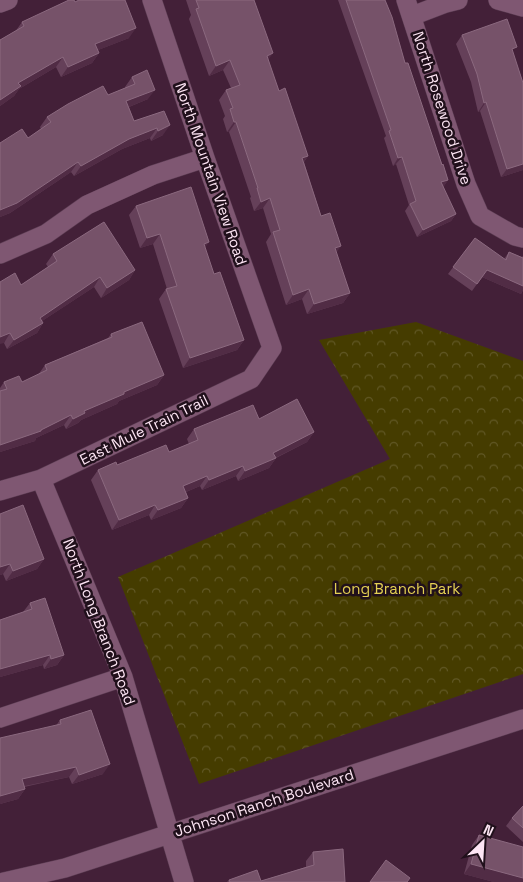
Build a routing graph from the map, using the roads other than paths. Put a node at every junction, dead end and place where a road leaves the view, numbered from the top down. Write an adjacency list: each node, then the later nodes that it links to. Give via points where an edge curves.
1 (8, 0): 5 (street)
2 (152, 0): 8 (street, North Mountain View Road)
3 (458, 0): 6 (street)
4 (498, 0): 7 (street)
5 (0, 3)
6 (409, 8): 9 (street, North Rosewood Drive, via 466,184 480,216)
7 (523, 8)
8 (205, 158): 10 (street, via 153,175 87,205 46,234); 11 (street, North Mountain View Road)
9 (523, 238)
10 (0, 254)
11 (272, 348): 12 (street, East Mule Train Trail, via 251,379)
12 (41, 479): 13 (street, East Mule Train Trail); 14 (street, North Long Branch Road)
13 (0, 491)
14 (123, 677): 15 (street); 17 (street, North Long Branch Road)
15 (0, 718)
16 (523, 719): 17 (street, Johnson Ranch Boulevard)
17 (170, 834): 18 (street, Johnson Ranch Boulevard, via 65,868); 19 (street, North Long Branch Road)
18 (4, 882)
19 (184, 882)

